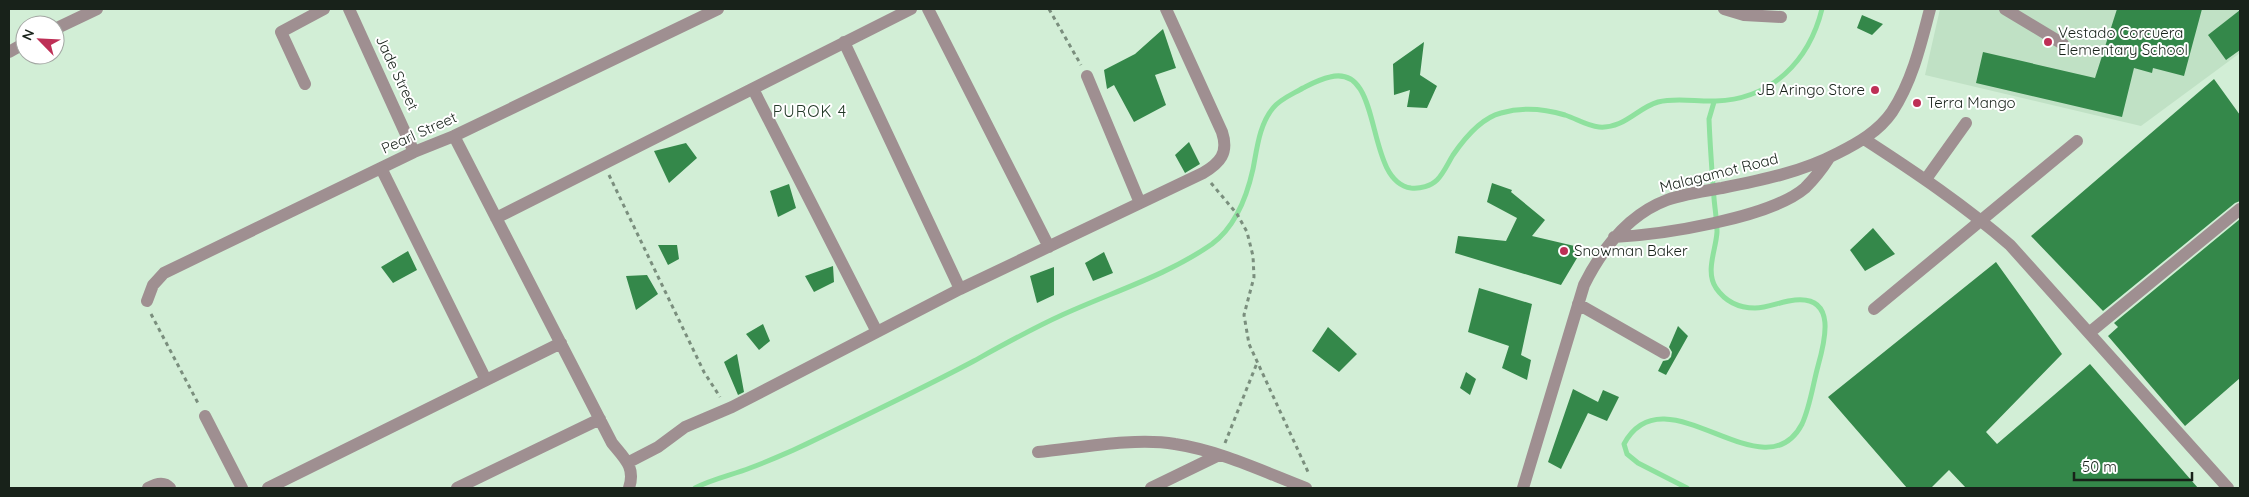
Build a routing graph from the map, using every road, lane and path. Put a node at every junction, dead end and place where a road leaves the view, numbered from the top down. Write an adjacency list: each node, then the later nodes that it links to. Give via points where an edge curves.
1 (97, 9): 13 (street)
2 (324, 9): 17 (street, via 281,32)
3 (349, 9): 23 (street, Jade Street)
4 (718, 9): 20 (street, Pearl Street)
5 (910, 9): 14 (street)
6 (928, 9): 34 (street)
7 (1049, 9): 16 (path)
8 (1166, 9): 27 (street, via 1224,139 1223,156)
9 (1724, 9): 12 (street, via 1744,15)
10 (1930, 9): 21 (street, Malagamot Road, via 1913,68 1901,96 1891,113)
11 (2005, 9): 15 (street)
12 (1781, 17)
13 (65, 24)
14 (844, 42): 18 (street); 35 (street)
15 (2063, 44)
16 (1087, 76): 29 (street)
17 (305, 84)
18 (752, 89): 25 (street); 39 (street)
19 (1966, 123): 28 (street)
20 (454, 136): 23 (street, Pearl Street); 31 (street)
21 (1864, 139): 24 (street, Malagamot Road); 28 (street)
22 (2077, 142): 32 (street)
23 (414, 152): 26 (street, Pearl Street)
24 (1829, 158): 33 (street, Malagamot Road, via 1796,171 1666,200 1648,209); 33 (street, via 1804,188 1786,200 1751,214 1652,234)
25 (604, 164): 31 (street); 45 (path, via 704,372 720,398)
26 (381, 168): 36 (street, Pearl Street, via 164,273 153,285); 44 (street)
27 (1203, 173): 29 (street); 43 (path, via 1237,214 1247,232 1254,277 1244,315 1245,328)
28 (1926, 179): 32 (street)
29 (1140, 203): 34 (street)
30 (2240, 208): 40 (street)
31 (496, 218): 41 (street)
32 (1983, 221): 38 (street); 40 (street, via 2010,244)
33 (1614, 237): 37 (street, Malagamot Road, via 1593,267)
34 (1049, 247): 35 (street)
35 (960, 289): 39 (street)
36 (147, 301): 46 (path, via 150,313)
37 (1578, 304): 42 (street); 59 (street, Malagamot Road)
38 (1874, 309)
39 (877, 332): 45 (street)
40 (2089, 333): 60 (street)
41 (561, 342): 44 (street); 47 (street)
42 (1664, 353)
43 (1257, 362): 49 (path); 51 (path)
44 (486, 380): 55 (street)
45 (732, 407): 50 (street, via 685,427 658,447)
46 (205, 416): 54 (street)
47 (600, 419): 50 (street, via 612,443); 56 (street)
48 (1038, 452): 49 (street, via 1154,442)
49 (1220, 455): 51 (street); 58 (street)
50 (629, 462): 57 (street)
51 (1309, 484)
52 (148, 488): 53 (street, via 162,484)
53 (170, 488)
54 (242, 488)
55 (268, 488)
56 (457, 488)
57 (629, 488)
58 (1151, 488)
59 (1523, 488)
60 (2228, 488)

